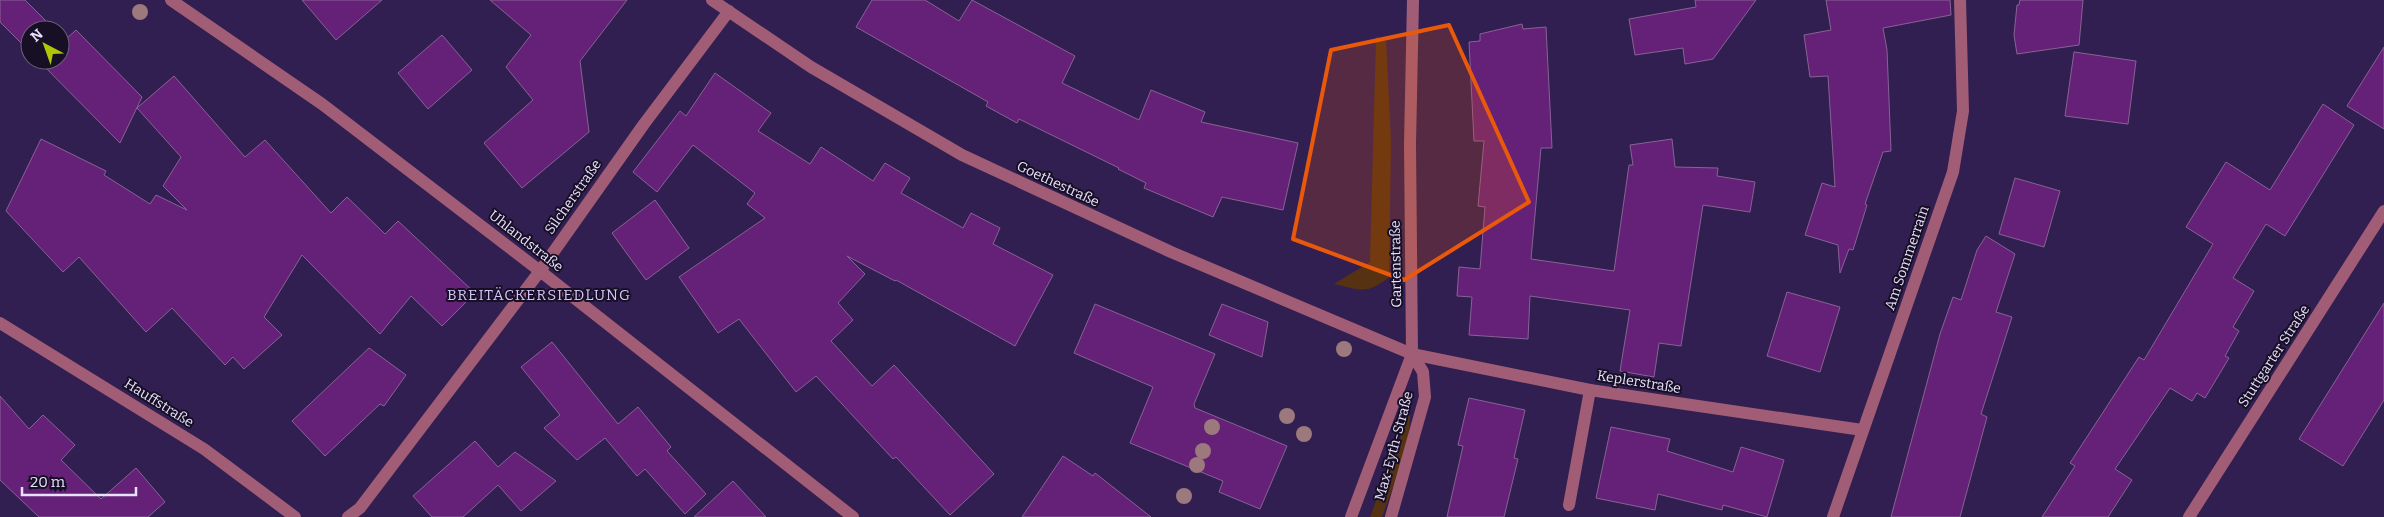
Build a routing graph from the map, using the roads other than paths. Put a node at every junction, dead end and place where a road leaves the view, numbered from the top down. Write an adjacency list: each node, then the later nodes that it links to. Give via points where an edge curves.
1 (171, 0): 7 (street, Uhlandstraße, via 322,104)
2 (712, 0): 5 (street, Goethestraße)
3 (1413, 0): 9 (street, Gartenstraße, via 1410,144)
4 (1960, 0): 11 (street, Am Sommerrain, via 1963,111 1953,172)
5 (729, 11): 7 (street, Silcherstraße); 9 (street, Goethestraße, via 811,67 962,155 1171,252)
6 (2384, 211): 19 (street, Stuttgarter Straße)
7 (540, 271): 14 (street, Silcherstraße, via 360,508); 15 (street, Uhlandstraße)
8 (0, 323): 13 (street, Hauffstraße, via 204,449)
9 (1412, 354): 10 (street, Keplerstraße); 16 (street, Gartenstraße); 17 (street, Max-Eyth-Straße, via 1422,372 1425,397)
10 (1590, 390): 11 (street, Keplerstraße); 12 (street)
11 (1862, 430): 18 (street, Am Sommerrain)
12 (1569, 504)
13 (296, 517)
14 (348, 517)
15 (853, 517)
16 (1351, 517)
17 (1390, 517)
18 (1833, 517)
19 (2189, 517)

